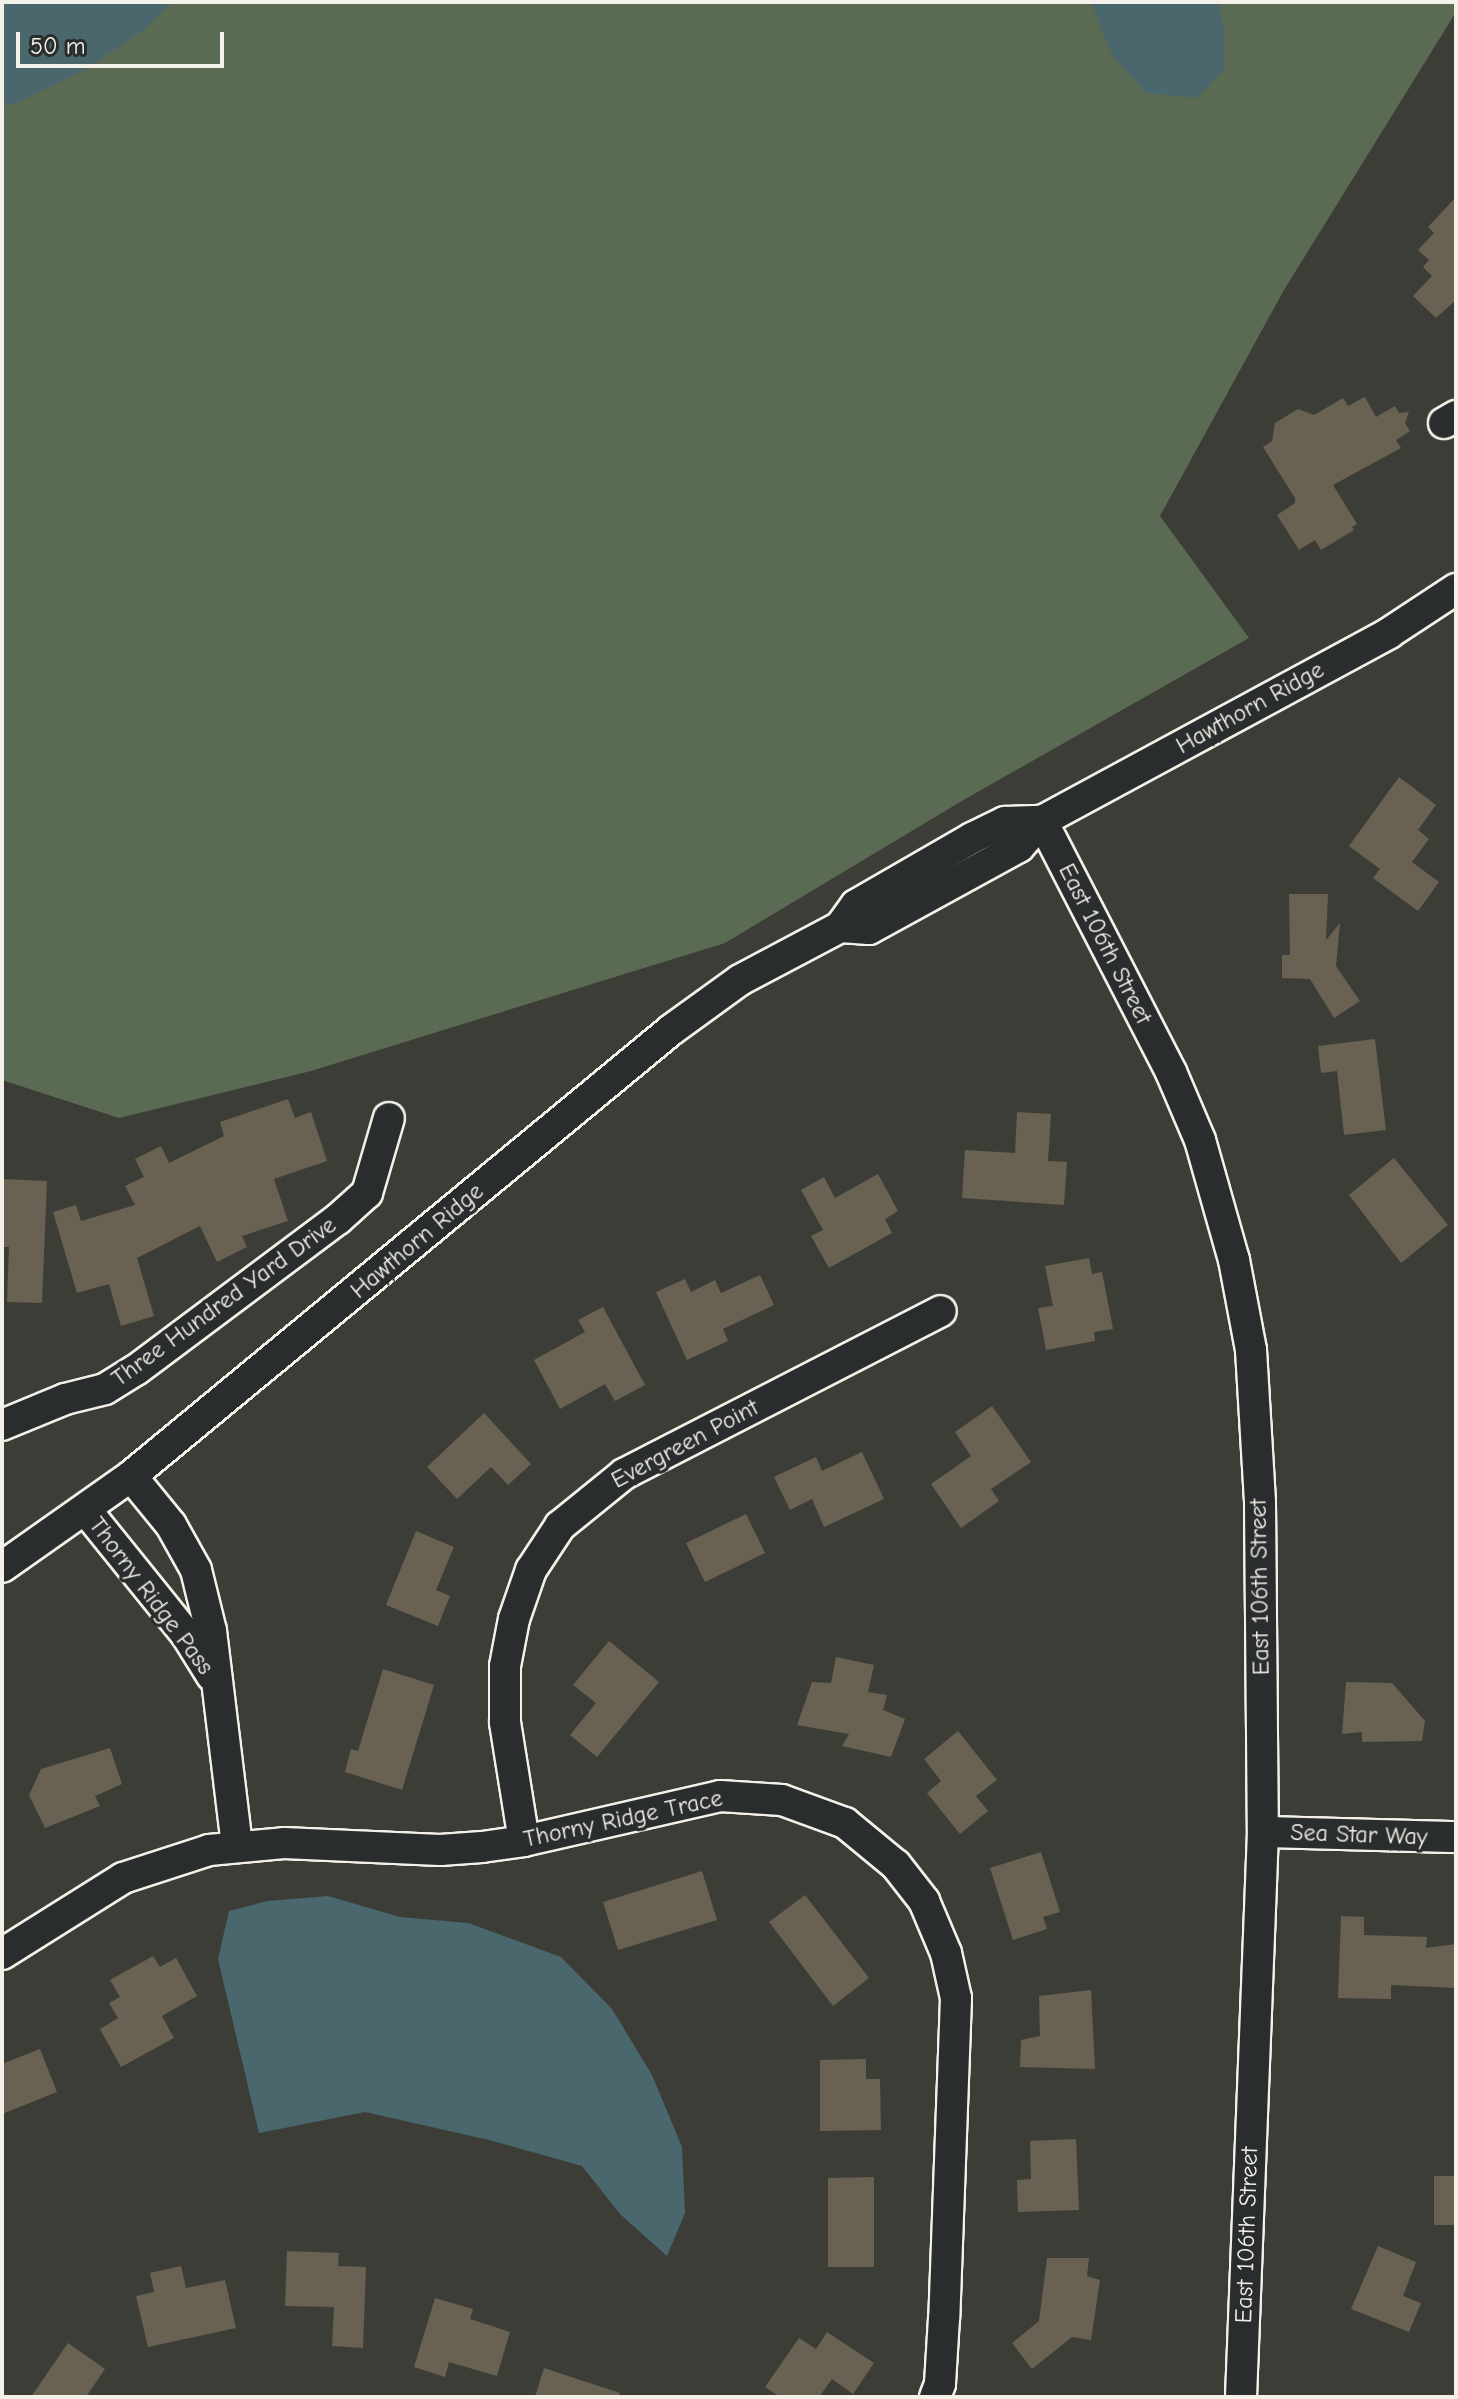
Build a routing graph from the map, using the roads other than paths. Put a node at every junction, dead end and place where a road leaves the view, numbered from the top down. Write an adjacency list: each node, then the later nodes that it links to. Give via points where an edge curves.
1 (1456, 589): 2 (street, Hawthorn Ridge, via 1389,633)
2 (1042, 821): 6 (street, Hawthorn Ridge, via 1019,847 869,929 840,927 740,980 671,1030); 10 (street, East 106th Street, via 1171,1072 1200,1140 1234,1260 1251,1350 1257,1424)
3 (389, 1118): 5 (street, Three Hundred Yard Drive, via 367,1193 338,1219 136,1370 105,1389)
4 (941, 1311): 12 (street, Evergreen Point, via 624,1474 560,1526 531,1570 505,1666 505,1722)
5 (2, 1425)
6 (131, 1476): 7 (street, Hawthorn Ridge); 9 (street, Thorny Ridge Pass, via 171,1525 196,1570)
7 (85, 1509): 8 (street, Hawthorn Ridge); 9 (street, Thorny Ridge Pass, via 186,1634)
8 (2, 1567)
9 (217, 1684): 13 (street, Thorny Ridge Pass)
10 (1263, 1832): 11 (street, Sea Star Way); 16 (street, East 106th Street)
11 (1456, 1837)
12 (524, 1841): 13 (street, Thorny Ridge Trace, via 440,1850); 15 (street, Thorny Ridge Trace, via 720,1796 782,1800 845,1823 896,1865 924,1901 946,1953 956,1998 944,2318)
13 (237, 1846): 14 (street, Thorny Ridge Trace, via 123,1878)
14 (2, 1954)
15 (935, 2397)
16 (1241, 2397)

